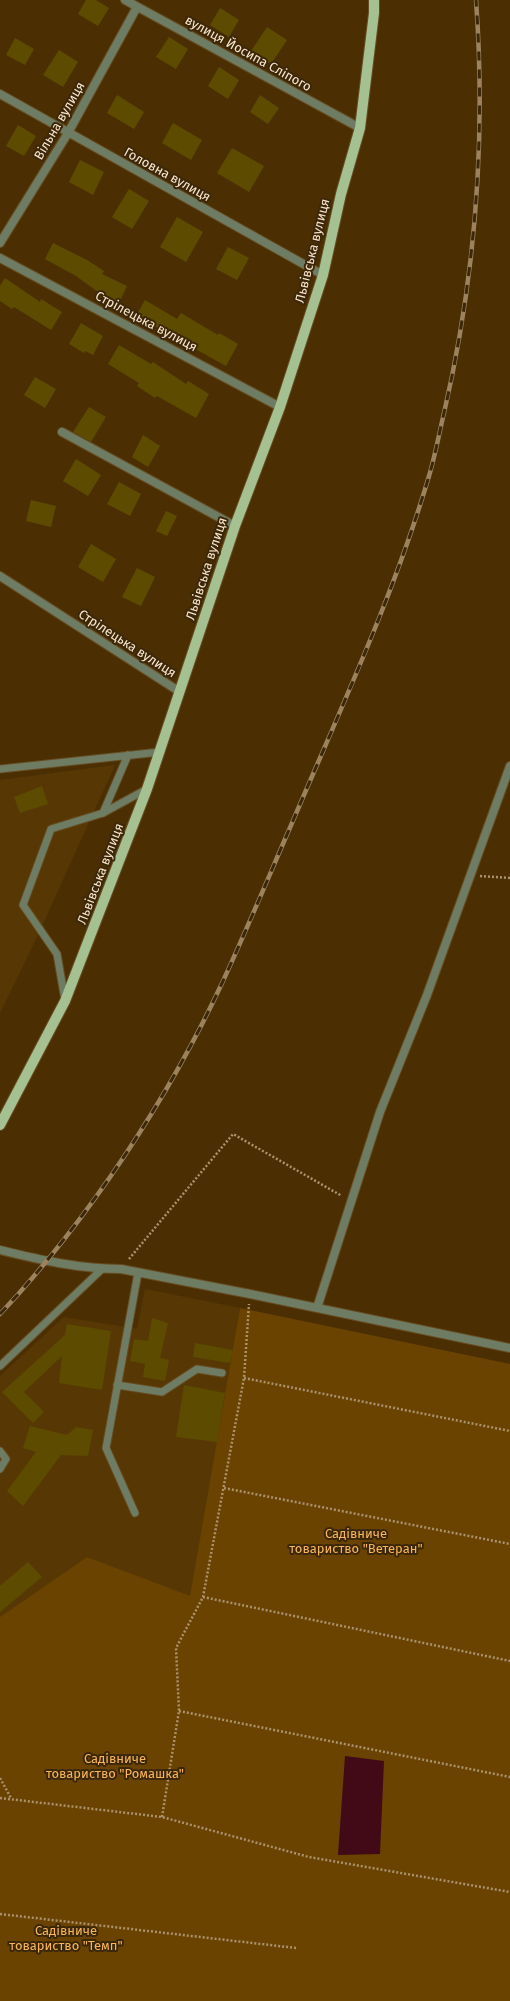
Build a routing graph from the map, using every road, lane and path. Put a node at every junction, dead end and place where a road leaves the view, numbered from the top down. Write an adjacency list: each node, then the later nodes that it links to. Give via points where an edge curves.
1 (125, 0): 3 (street, вулиця Йосипа Сліпого)
2 (374, 0): 5 (main road, Львівська вулиця)
3 (138, 8): 5 (street, вулиця Йосипа Сліпого); 6 (street, Вільна вулиця)
4 (0, 94): 6 (street, Головна вулиця)
5 (360, 128): 9 (main road, Львівська вулиця, via 341,194)
6 (68, 133): 7 (street, Вільна вулиця); 9 (street, Головна вулиця)
7 (0, 243)
8 (0, 258): 10 (street, Стрілецька вулиця)
9 (323, 275): 10 (main road, Львівська вулиця)
10 (280, 407): 12 (main road, Львівська вулиця)
11 (62, 432): 12 (street)
12 (235, 526): 14 (main road, Львівська вулиця)
13 (0, 576): 14 (street, Стрілецька вулиця)
14 (180, 692): 15 (main road, Львівська вулиця)
15 (160, 752): 16 (lane); 19 (main road, Львівська вулиця)
16 (128, 755): 18 (lane); 20 (lane)
17 (510, 766): 21 (street)
18 (0, 769)
19 (147, 789): 20 (lane); 23 (main road, Львівська вулиця)
20 (103, 812): 23 (lane, via 51,829 23,905 57,954)
21 (470, 875): 22 (path); 25 (street, via 427,994 380,1112)
22 (510, 878)
23 (65, 1001): 24 (main road, Львівська вулиця)
24 (0, 1125)
25 (351, 1201): 28 (path, via 233,1134); 31 (street)
26 (0, 1250): 27 (street, via 46,1261)
27 (102, 1269): 28 (street); 33 (lane)
28 (121, 1269): 29 (street)
29 (138, 1273): 30 (street); 36 (lane)
30 (250, 1294): 31 (street); 35 (path)
31 (317, 1308): 32 (street)
32 (510, 1348)
33 (0, 1366)
34 (222, 1373): 36 (lane, via 197,1369 162,1392)
35 (244, 1378): 37 (path); 40 (path)
36 (117, 1385): 41 (lane, via 106,1448)
37 (510, 1431)
38 (0, 1451): 39 (lane, via 6,1459)
39 (0, 1469)
40 (224, 1488): 42 (path); 43 (path)
41 (135, 1513)
42 (510, 1544)
43 (203, 1597): 44 (path); 45 (path, via 176,1648)
44 (510, 1661)
45 (179, 1711): 46 (path); 50 (path)
46 (510, 1777)
47 (0, 1778): 49 (path)
48 (0, 1798): 49 (path)
49 (11, 1798): 50 (path)
50 (162, 1817): 51 (path, via 309,1857)
51 (510, 1892)
52 (0, 1914): 53 (path)
53 (296, 1948)

